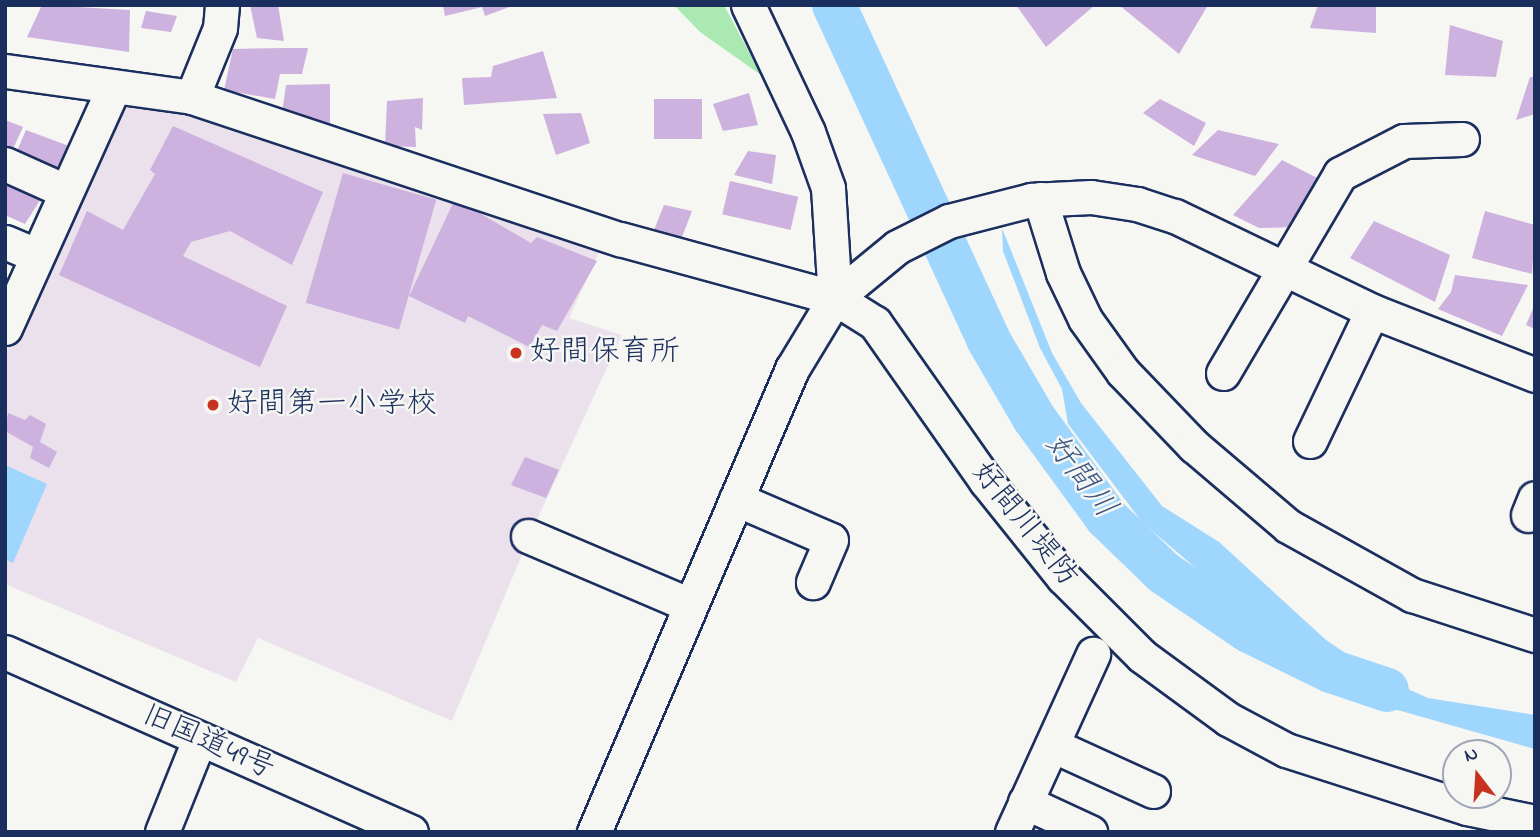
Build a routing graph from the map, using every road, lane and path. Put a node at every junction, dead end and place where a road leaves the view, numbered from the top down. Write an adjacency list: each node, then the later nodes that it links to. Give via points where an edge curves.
1 (222, 5): 5 (street, via 220,28)
2 (748, 5): 13 (street, via 808,132 828,188)
3 (5, 71): 4 (street, 好間川堤防)
4 (114, 87): 5 (street, 好間川堤防, via 133,85); 8 (street)
5 (192, 97): 13 (street, 好間川堤防, via 620,239)
6 (1462, 139): 12 (street, via 1404,141 1340,174)
7 (5, 164): 8 (street)
8 (65, 191): 11 (street)
9 (1035, 200): 12 (street, via 1091,197 1138,204); 13 (street, via 949,221 897,247); 23 (street, via 1085,319 1123,372 1194,446 1288,526 1390,583 1479,621)
10 (5, 242): 11 (street)
11 (36, 255): 15 (street)
12 (1286, 267): 14 (street); 16 (street)
13 (846, 290): 19 (street, via 792,369); 30 (street, 好間川堤防, via 1063,578 1142,656 1228,719 1286,750 1467,808)
14 (1373, 310): 17 (street); 18 (street)
15 (5, 328)
16 (1223, 373)
17 (1535, 374)
18 (1310, 441)
19 (736, 499): 21 (street, via 831,540); 22 (street)
20 (528, 536): 22 (street)
21 (813, 582)
22 (690, 605): 33 (street)
23 (1535, 635)
24 (5, 652): 26 (street, 旧国道49号)
25 (1093, 654): 27 (street)
26 (199, 740): 31 (street); 32 (street, 旧国道49号)
27 (1052, 745): 28 (street); 29 (street)
28 (1153, 792)
29 (1025, 802): 34 (street); 35 (street)
30 (1535, 822)
31 (162, 832)
32 (411, 832)
33 (594, 832)
34 (1012, 832)
35 (1090, 832)

